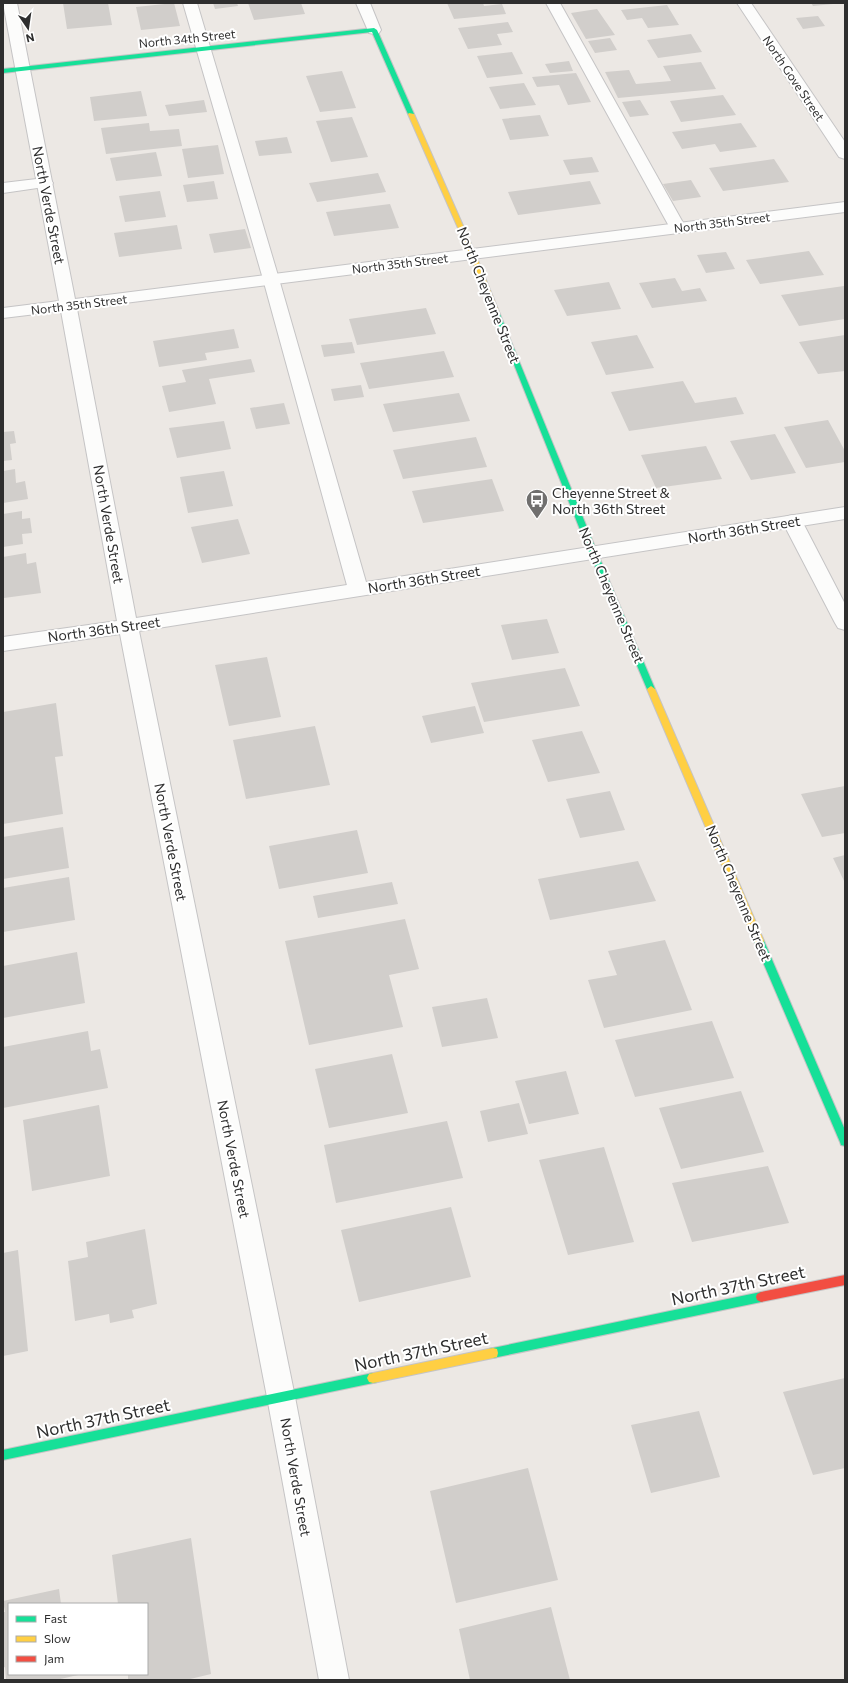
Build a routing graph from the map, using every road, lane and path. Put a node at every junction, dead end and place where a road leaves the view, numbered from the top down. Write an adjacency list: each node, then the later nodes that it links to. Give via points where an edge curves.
1 (10, 3): 8 (street, North Verde Street)
2 (190, 3): 7 (street)
3 (363, 3): 6 (street, North Cheyenne Street)
4 (553, 3): 13 (street)
5 (744, 3): 9 (street, North Gove Street)
6 (374, 30): 7 (street, North 34th Street); 14 (street, North Cheyenne Street)
7 (202, 49): 8 (street, North 34th Street); 15 (street)
8 (13, 70): 10 (street, North Verde Street)
9 (845, 154)
10 (45, 183): 11 (street); 16 (street, North Verde Street)
11 (3, 188)
12 (845, 207): 13 (street, North 35th Street)
13 (678, 228): 14 (street, North 35th Street)
14 (472, 253): 15 (street, North 35th Street); 20 (street, North Cheyenne Street)
15 (271, 279): 16 (street, North 35th Street); 21 (street)
16 (68, 305): 17 (street, North 35th Street); 23 (street, North Verde Street)
17 (3, 314)
18 (845, 513): 19 (street, North 36th Street)
19 (792, 521): 20 (street, North 36th Street); 22 (street)
20 (593, 552): 21 (street, North 36th Street); 25 (street, North Cheyenne Street)
21 (358, 589): 23 (street, North 36th Street)
22 (845, 623)
23 (128, 626): 24 (street, North 36th Street); 27 (street, North Verde Street)
24 (3, 644)
25 (845, 1142)
26 (845, 1280): 27 (street, North 37th Street)
27 (281, 1397): 28 (street, North 37th Street); 29 (street, North Verde Street)
28 (3, 1455)
29 (334, 1680)

